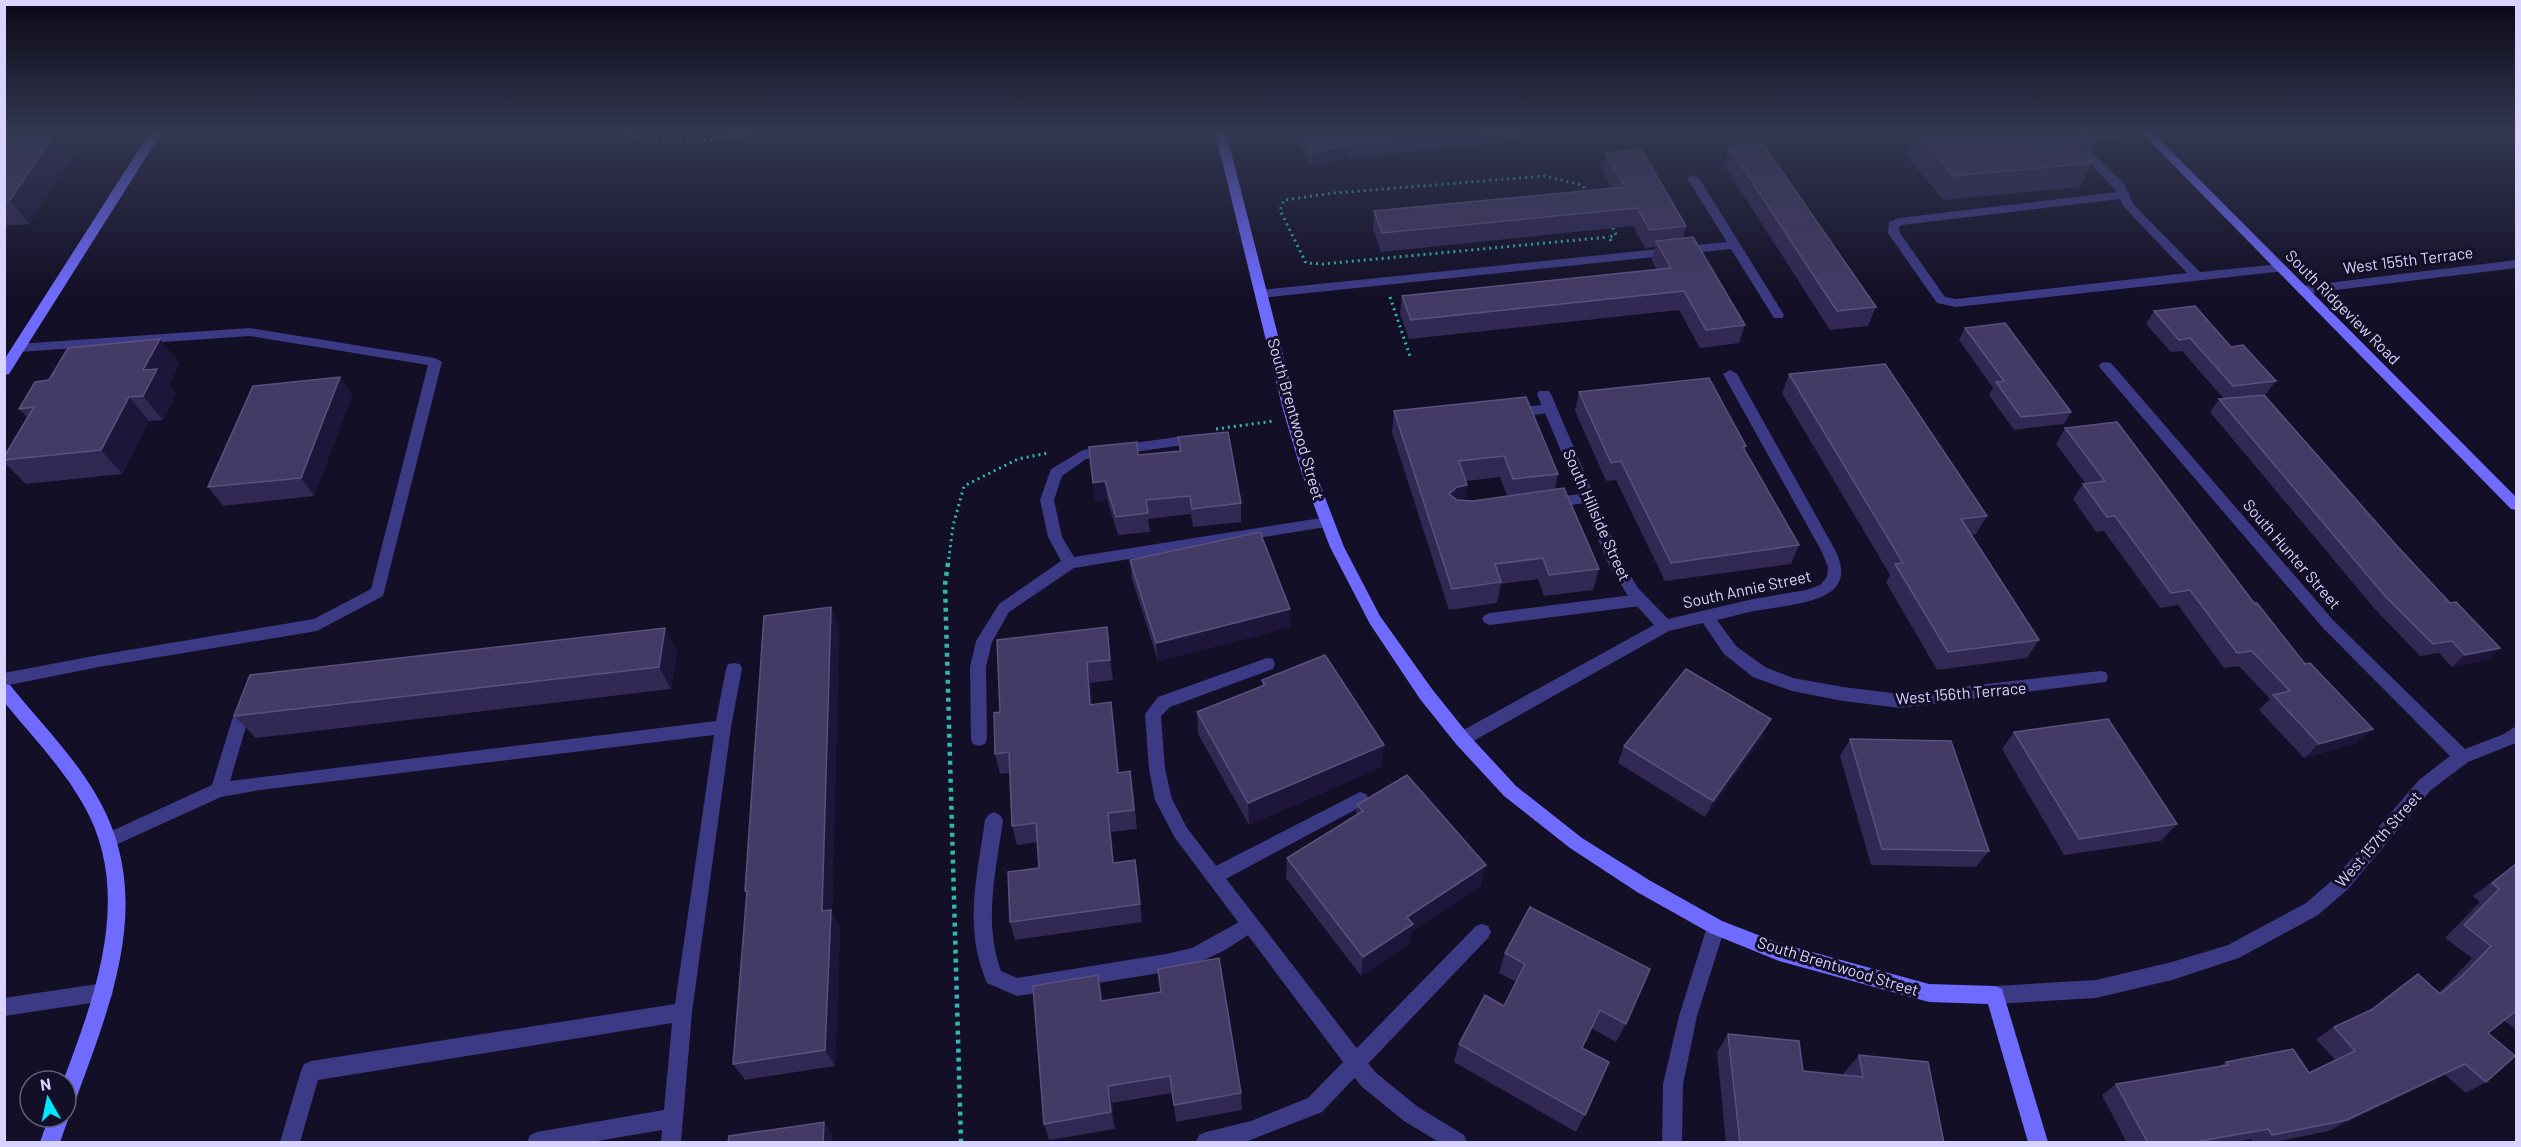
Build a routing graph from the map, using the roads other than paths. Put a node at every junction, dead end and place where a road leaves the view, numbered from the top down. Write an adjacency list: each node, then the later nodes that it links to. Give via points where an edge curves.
1 (122, 186): 14 (street)
2 (1234, 186): 12 (street, South Brentwood Street)
3 (1698, 186): 7 (street)
4 (2120, 186): 6 (street)
5 (2199, 186): 9 (street, South Ridgeview Road)
6 (2124, 195): 10 (street, via 2128,205); 10 (street, via 1899,222 1893,225 1894,233 1941,300 1956,303)
7 (1734, 245): 12 (street); 13 (street)
8 (2517, 264): 11 (street, West 155th Terrace)
9 (2281, 268): 10 (street); 11 (street, South Ridgeview Road)
10 (2197, 276)
11 (2303, 290): 24 (street, South Ridgeview Road)
12 (1261, 294): 25 (street, South Brentwood Street, via 1293,419)
13 (1778, 315)
14 (18, 348): 16 (street); 34 (street, via 250,332 435,362 378,592 317,625)
15 (2106, 366): 41 (street, South Hunter Street, via 2328,624)
16 (4, 371)
17 (1730, 374): 28 (street, South Annie Street, via 1829,552 1834,579 1825,589 1808,596)
18 (1544, 394): 19 (street, South Hillside Street)
19 (1550, 409): 20 (street); 22 (street, South Hillside Street)
20 (1495, 415)
21 (1204, 434): 26 (street, via 1083,455 1056,473 1047,500 1055,537)
22 (1588, 498): 23 (street); 27 (street, South Hillside Street, via 1617,565)
23 (1532, 505)
24 (2517, 505)
25 (1327, 522): 26 (street); 39 (street, South Brentwood Street, via 1376,620)
26 (1070, 563): 40 (street, via 1004,609 984,641 978,667)
27 (1640, 600): 29 (street); 30 (street, South Hillside Street)
28 (1707, 616): 30 (street, South Annie Street); 33 (street, West 156th Terrace, via 1730,650 1759,672 1792,684 1843,694 1900,701)
29 (1491, 618)
30 (1665, 626): 39 (street, South Annie Street)
31 (1267, 664): 46 (street, via 1164,702 1153,714 1157,769 1164,800 1181,833)
32 (734, 669): 37 (street)
33 (2100, 677)
34 (4, 680)
35 (4, 690): 45 (street, via 89,798)
36 (240, 720): 42 (street)
37 (723, 727): 42 (street); 53 (street)
38 (2517, 733): 41 (street, West 157th Street)
39 (1462, 739): 48 (street, South Brentwood Street, via 1510,791 1576,843)
40 (979, 740)
41 (2462, 757): 51 (street, West 157th Street, via 2425,785 2342,883 2312,909 2232,952 2096,989)
42 (219, 790): 45 (street)
43 (1360, 799): 46 (street)
44 (994, 820): 47 (street, via 981,918 985,952 994,977 1017,987 1194,956)
45 (109, 840): 50 (street, via 115,857 117,917)
46 (1214, 876): 47 (street)
47 (1250, 924): 54 (street)
48 (1716, 927): 51 (street, South Brentwood Street, via 1779,952 1929,993); 62 (street, via 1688,1016 1673,1084)
49 (1482, 932): 54 (street)
50 (104, 992): 52 (street); 55 (street)
51 (1995, 995): 63 (street)
52 (4, 1007)
53 (683, 1012): 56 (street); 58 (street, via 311,1071)
54 (1355, 1063): 57 (street, via 1315,1105); 61 (street, via 1368,1079 1412,1114)
55 (78, 1069)
56 (674, 1118): 59 (street); 60 (street)
57 (1219, 1141)
58 (290, 1143)
59 (537, 1143)
60 (671, 1143)
61 (1457, 1143)
62 (1672, 1143)
63 (2038, 1143)

